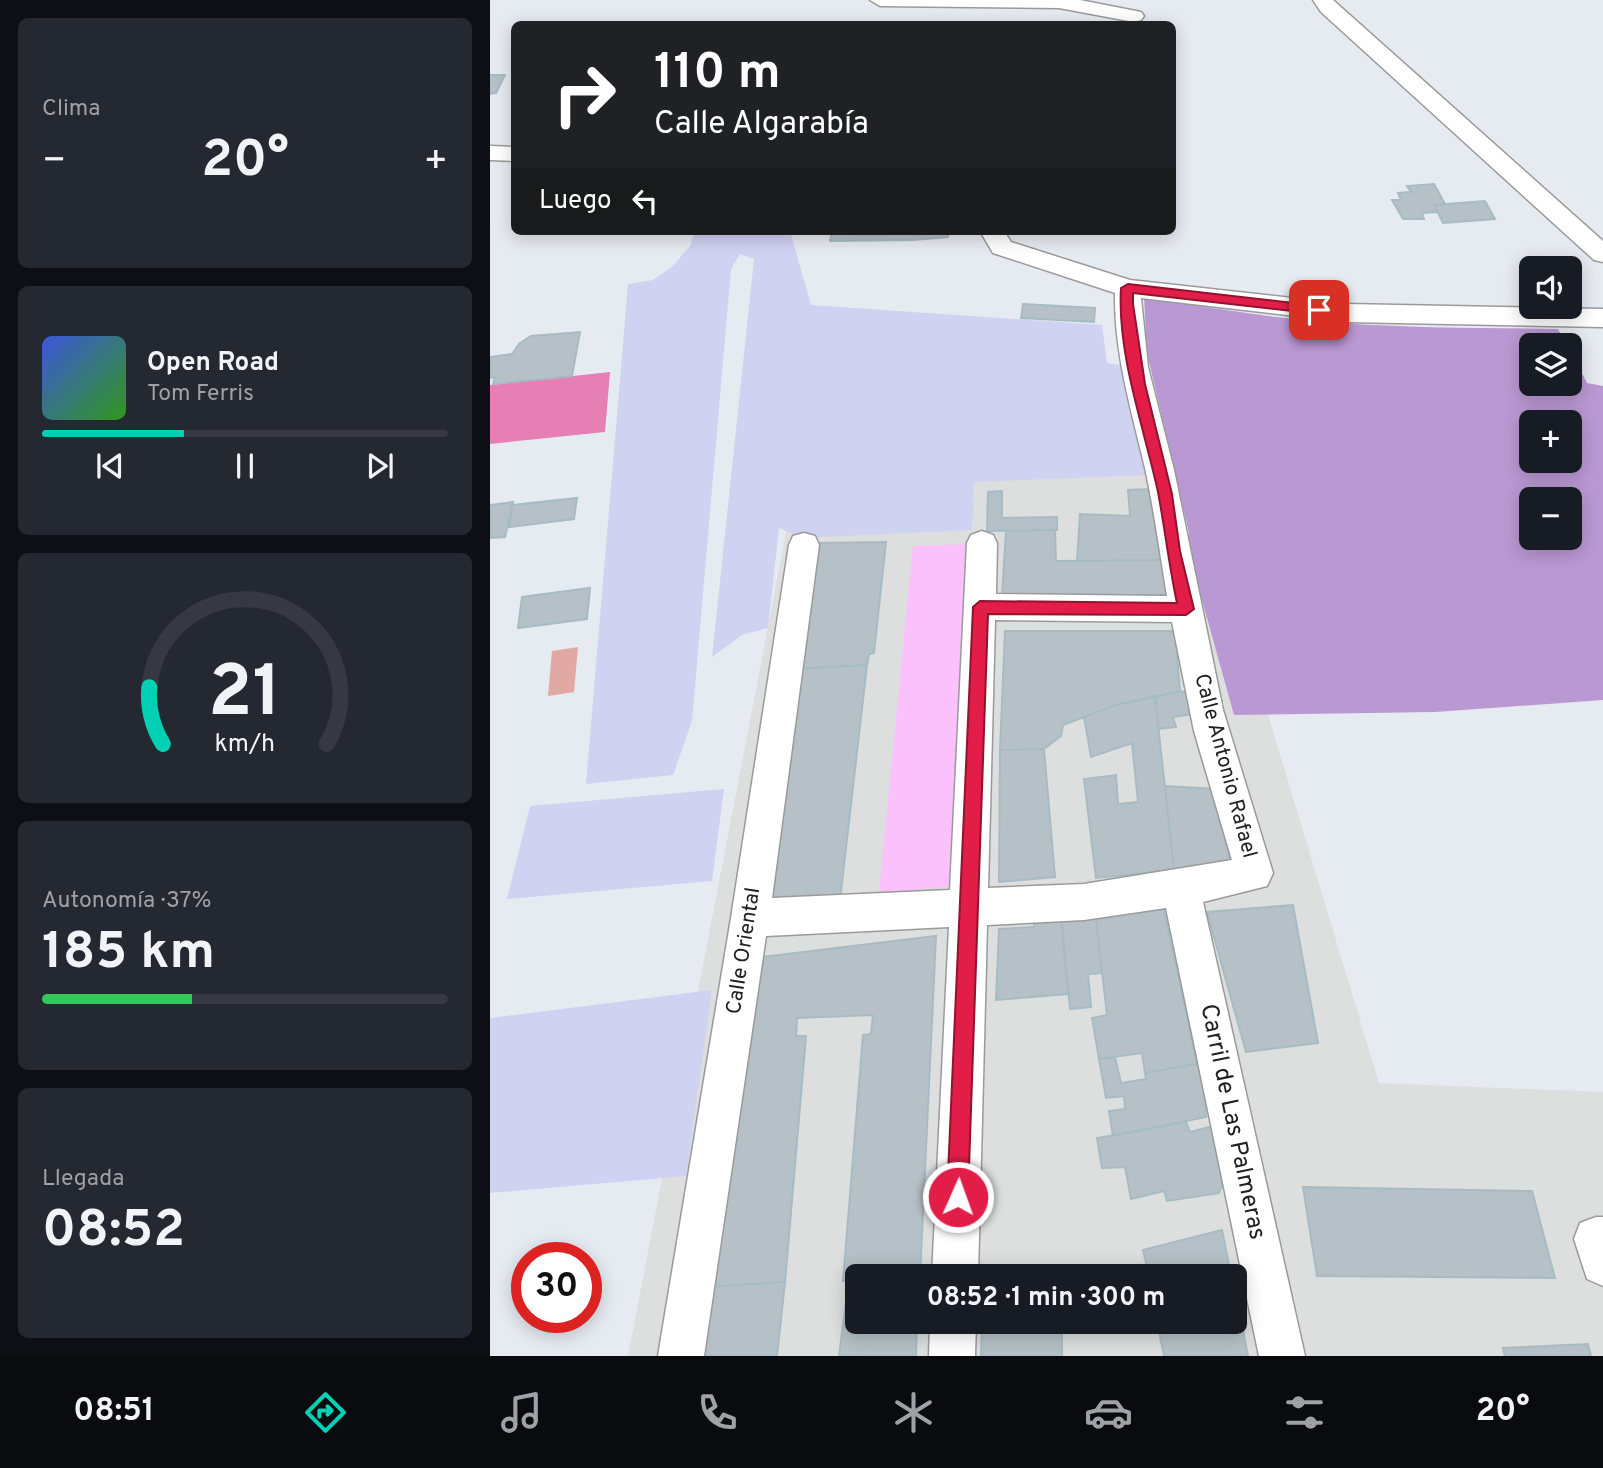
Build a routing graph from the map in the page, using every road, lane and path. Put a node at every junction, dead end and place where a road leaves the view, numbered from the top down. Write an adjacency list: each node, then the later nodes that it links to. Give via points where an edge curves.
1 (880, 0): 3 (street, via 1059,2)
2 (1323, 0): 7 (street)
3 (1134, 16)
4 (490, 153): 5 (street)
5 (511, 153)
6 (994, 235): 8 (street, via 1002,247)
7 (1603, 254)
8 (1128, 288): 9 (street, via 1346,313); 13 (street, Calle Antonio Rafael, via 1126,304 1138,384)
9 (1603, 318)
10 (982, 543): 12 (street)
11 (804, 545): 16 (street, Calle Oriental)
12 (980, 607): 13 (street); 15 (street)
13 (1186, 609): 14 (street, Calle Antonio Rafael, via 1206,712 1254,873)
14 (1181, 888): 15 (street, via 1084,902); 23 (street, Carril de Las Palmeras)
15 (969, 909): 16 (street); 19 (street)
16 (750, 918): 21 (street, Calle Oriental)
17 (1603, 1238): 18 (street, via 1596,1238)
18 (1603, 1263)
19 (955, 1264)
20 (953, 1334): 22 (street)
21 (681, 1356)
22 (952, 1356)
23 (1282, 1356)

